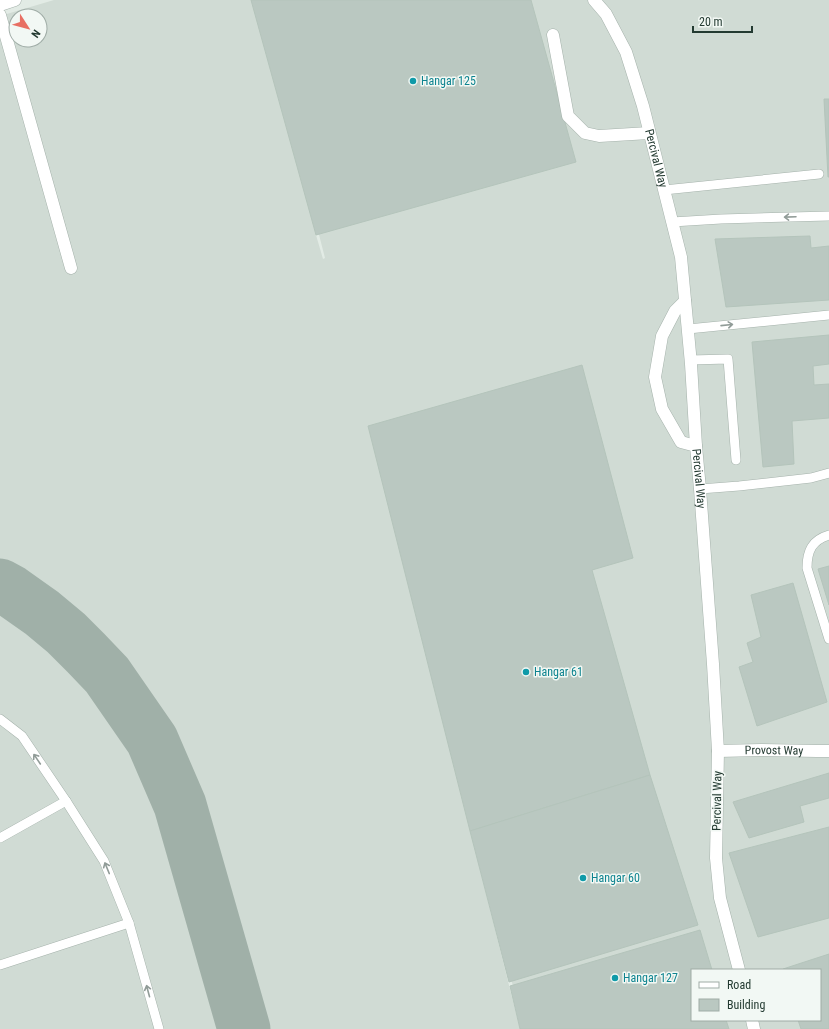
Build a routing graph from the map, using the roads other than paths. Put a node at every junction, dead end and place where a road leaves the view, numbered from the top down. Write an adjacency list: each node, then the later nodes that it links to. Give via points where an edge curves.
1 (15, 0): 3 (street)
2 (594, 0): 6 (street, Percival Way, via 606,14 626,52)
3 (0, 5)
4 (0, 15): 11 (street)
5 (553, 35): 6 (street, via 568,116 580,129 585,134 599,136)
6 (649, 133): 8 (street, Percival Way)
7 (819, 174): 8 (lane)
8 (664, 190): 10 (street, Percival Way)
9 (829, 216): 10 (lane, one-way to 10)
10 (672, 222): 12 (street, Percival Way, via 681,257)
11 (71, 268)
12 (686, 301): 14 (street, Percival Way); 16 (street, via 675,311 662,336 655,377 662,409 681,442)
13 (829, 315): 14 (lane, one-way to 13)
14 (688, 329): 15 (street, Percival Way)
15 (691, 360): 16 (street, Percival Way); 17 (lane, via 728,359)
16 (696, 446): 19 (street, Percival Way)
17 (736, 460)
18 (829, 473): 19 (lane, via 811,478)
19 (700, 489): 23 (street, Percival Way)
20 (829, 535): 21 (lane, via 821,537 813,545 807,556 807,568)
21 (829, 639)
22 (0, 719): 25 (lane, one-way to 22, via 22,736)
23 (718, 751): 24 (street, Provost Way); 29 (street, Percival Way, via 716,858 720,898)
24 (829, 751)
25 (66, 801): 26 (lane); 27 (lane, one-way to 25, via 104,861)
26 (0, 838)
27 (129, 923): 28 (lane); 30 (lane, one-way to 27)
28 (0, 965)
29 (739, 969)
30 (159, 1029)

